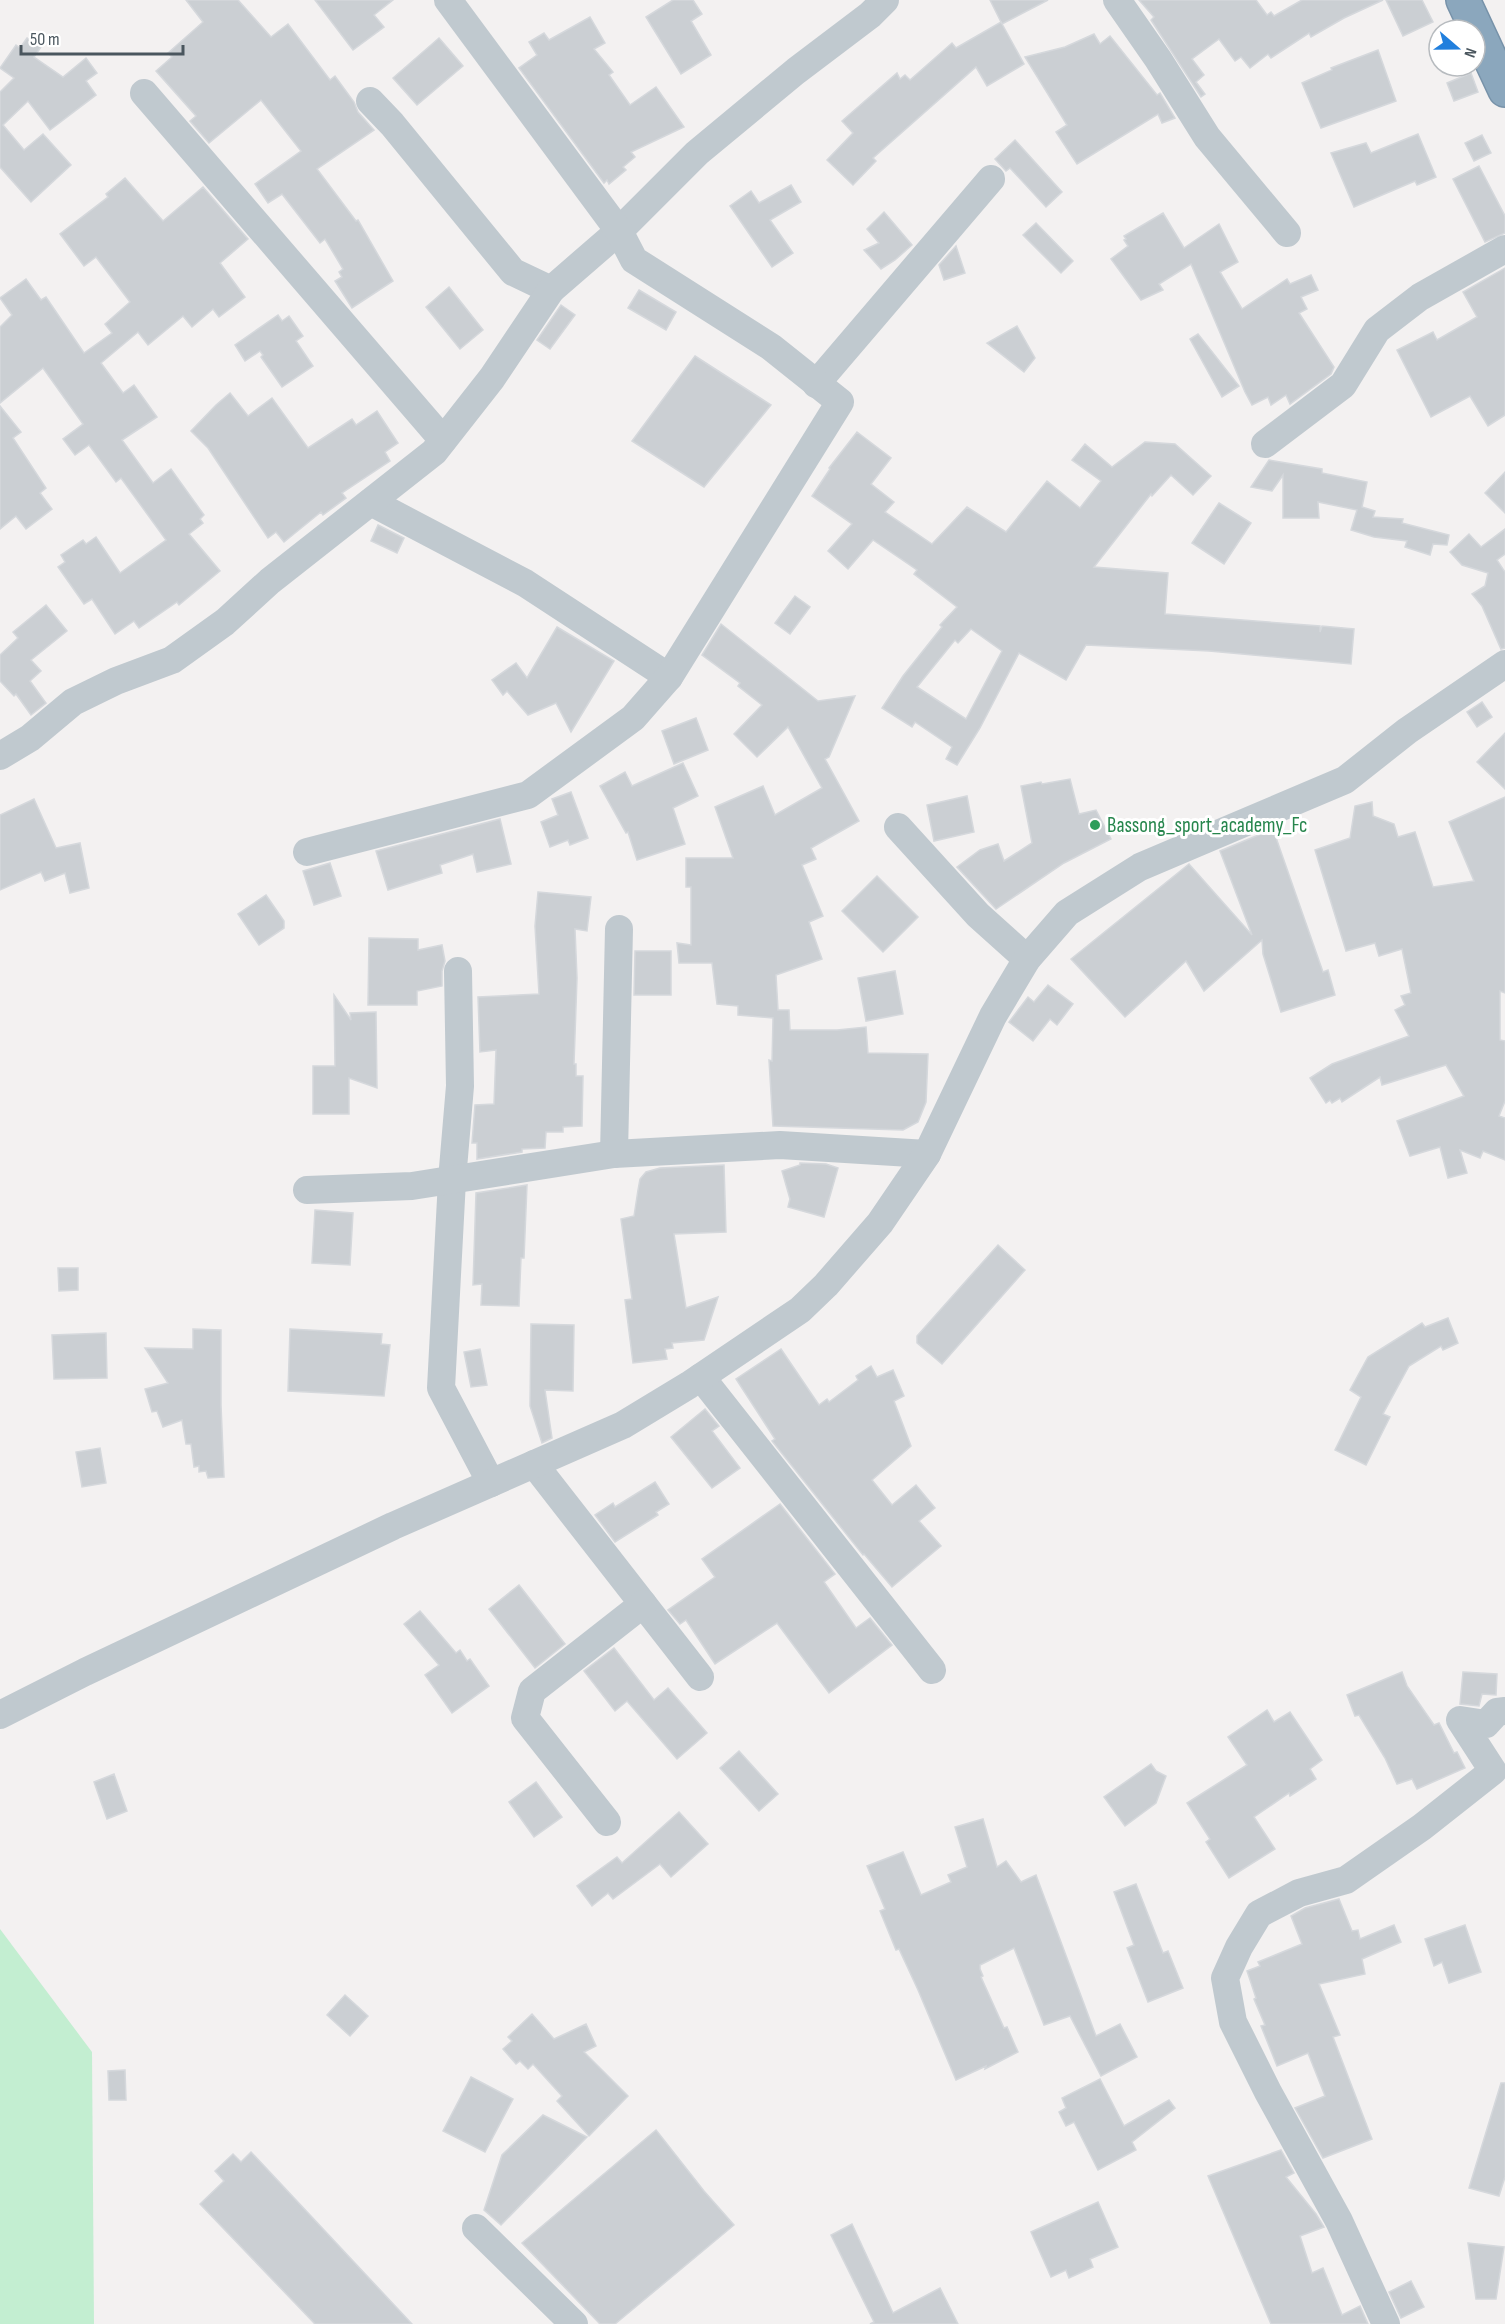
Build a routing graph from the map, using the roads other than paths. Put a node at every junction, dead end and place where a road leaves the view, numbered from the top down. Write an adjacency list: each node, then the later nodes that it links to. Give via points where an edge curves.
1 (448, 0): 9 (street)
2 (885, 0): 9 (street, via 697,153)
3 (1118, 0): 10 (street, via 1207,137)
4 (1463, 0): 5 (highway)
5 (1505, 90)
6 (144, 93): 14 (street)
7 (370, 101): 12 (street, via 513,272)
8 (991, 179): 13 (street)
9 (619, 231): 12 (street); 13 (street, via 634,260 771,347)
10 (1287, 233)
11 (1505, 249): 15 (street, via 1420,297 1377,330 1343,385)
12 (551, 290): 14 (street, via 492,378)
13 (816, 384): 18 (street, via 840,402)
14 (443, 440): 16 (street, via 434,452)
15 (1265, 444)
16 (371, 502): 18 (street, via 525,583); 19 (street, via 270,581 225,622 172,660 73,702 30,738)
17 (1505, 664): 23 (street, via 1407,730 1345,780 1140,867 1066,913)
18 (669, 677): 21 (street, via 633,718 528,795)
19 (0, 756)
20 (898, 827): 23 (street, via 978,915)
21 (307, 852)
22 (619, 929): 25 (street)
23 (1027, 959): 26 (street, via 993,1016)
24 (458, 971): 27 (street, via 460,1086)
25 (614, 1154): 26 (street, via 780,1145); 27 (street)
26 (927, 1154): 29 (street, via 880,1224 800,1310)
27 (452, 1180): 28 (street, via 412,1186); 31 (street, via 441,1388)
28 (307, 1190)
29 (701, 1377): 30 (street, via 623,1425); 33 (street)
30 (534, 1464): 31 (street); 32 (street)
31 (491, 1482): 36 (street)
32 (643, 1604): 34 (street); 37 (street, via 532,1691 525,1718)
33 (932, 1670)
34 (700, 1677)
35 (1505, 1711): 40 (street, via 1497,1712 1486,1724 1461,1720 1493,1771 1347,1880 1299,1893 1259,1914 1225,1978 1233,2022 1339,2221)
36 (0, 1715)
37 (607, 1822)
38 (476, 2228): 39 (street)
39 (574, 2324)
40 (1386, 2324)

